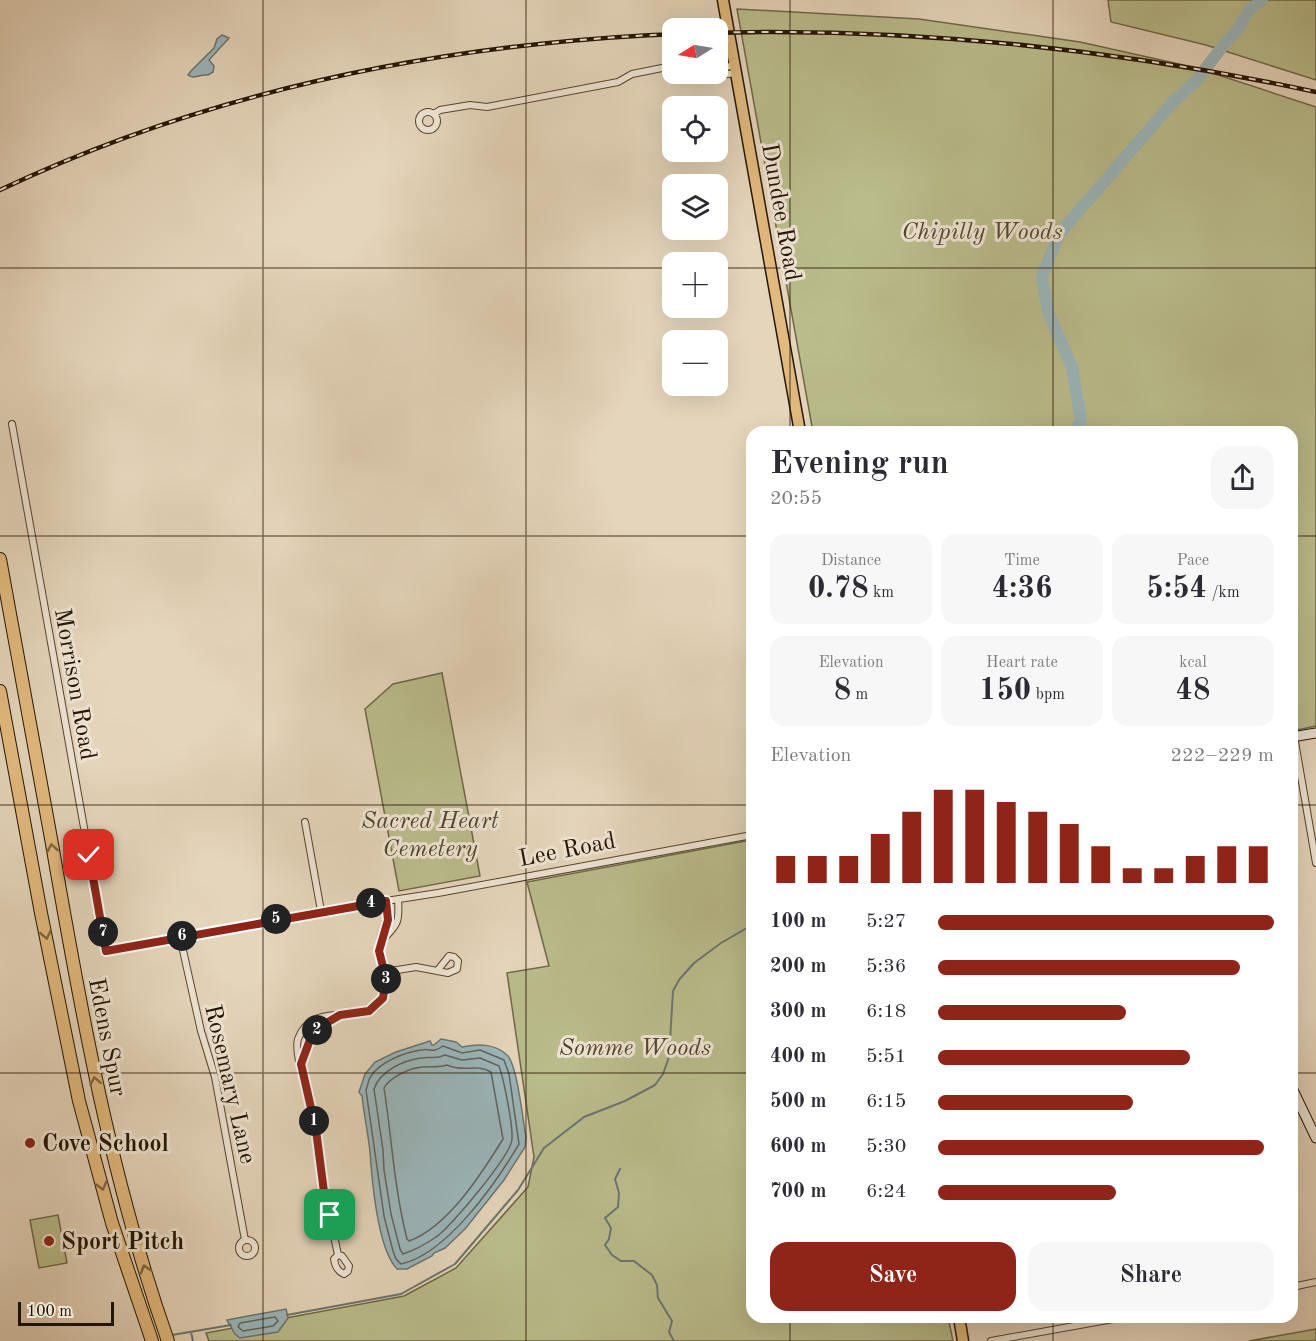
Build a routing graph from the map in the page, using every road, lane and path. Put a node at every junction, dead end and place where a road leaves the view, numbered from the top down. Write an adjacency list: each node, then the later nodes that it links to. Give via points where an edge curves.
1 (723, 0): 4 (main road, Dundee Road)
2 (662, 68): 6 (street, via 632,74 618,82)
3 (728, 69): 4 (street)
4 (735, 69): 5 (street); 8 (main road, Dundee Road)
5 (728, 71)
6 (434, 114)
7 (12, 424): 22 (street, Morrison Road)
8 (799, 426)
9 (0, 559): 36 (highway, Edens Spur, one-way to 9, via 124,1201 98,1093)
10 (0, 692): 35 (highway, Edens Spur, one-way to 35, via 79,1101 112,1223)
11 (1316, 733): 12 (main road)
12 (1298, 736)
13 (1298, 764): 16 (street)
14 (305, 822): 19 (street)
15 (746, 836): 17 (street, Lee Road)
16 (1316, 863)
17 (398, 900): 18 (street, Lee Road); 21 (street, via 397,926)
18 (386, 901): 19 (street, Lee Road); 21 (street, via 388,920)
19 (321, 911): 20 (street, Lee Road)
20 (180, 937): 22 (street, Lee Road); 29 (street, Rosemary Lane, via 215,1077)
21 (379, 945): 24 (street)
22 (106, 951)
23 (437, 971): 24 (street, via 408,967)
24 (385, 972): 25 (street, via 386,986 380,1003 362,1014)
25 (340, 1015): 26 (street, via 311,1037); 26 (street, via 323,1015 305,1027 297,1046)
26 (301, 1064): 30 (street)
27 (1298, 1100): 28 (main road)
28 (1316, 1138)
29 (245, 1240)
30 (338, 1255)
31 (1316, 1282): 32 (street)
32 (1298, 1286)
33 (960, 1323): 37 (main road)
34 (1091, 1323): 38 (street)
35 (152, 1341)
36 (168, 1341)
37 (963, 1341)
38 (991, 1341)

